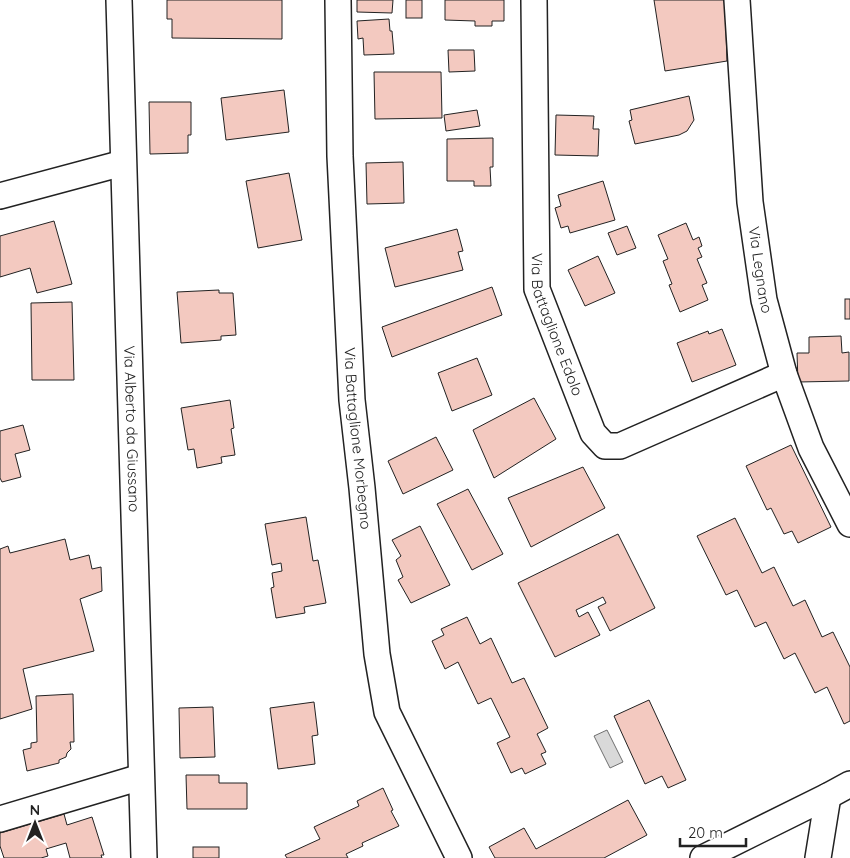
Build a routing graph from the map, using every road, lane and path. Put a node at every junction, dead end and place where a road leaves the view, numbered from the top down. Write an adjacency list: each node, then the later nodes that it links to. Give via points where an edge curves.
1 (118, 0): 5 (street, Via Alberto da Giussano)
2 (338, 0): 14 (street, Via Battaglione Morbegno, via 340,156 352,400 377,654 387,712)
3 (534, 0): 7 (street, Via Battaglione Edolo, via 537,289 593,433 605,446 620,446)
4 (737, 0): 7 (street, Via Legnano, via 750,202 764,300)
5 (124, 163): 6 (street); 9 (street, Via Alberto da Giussano)
6 (0, 196)
7 (784, 374): 8 (street, Via Legnano, via 811,448)
8 (850, 524)
9 (141, 777): 12 (street); 13 (street, Via Alberto da Giussano)
10 (850, 784): 11 (street)
11 (828, 796): 15 (street); 16 (street)
12 (0, 819)
13 (144, 858)
14 (459, 858)
15 (703, 858)
16 (818, 858)

